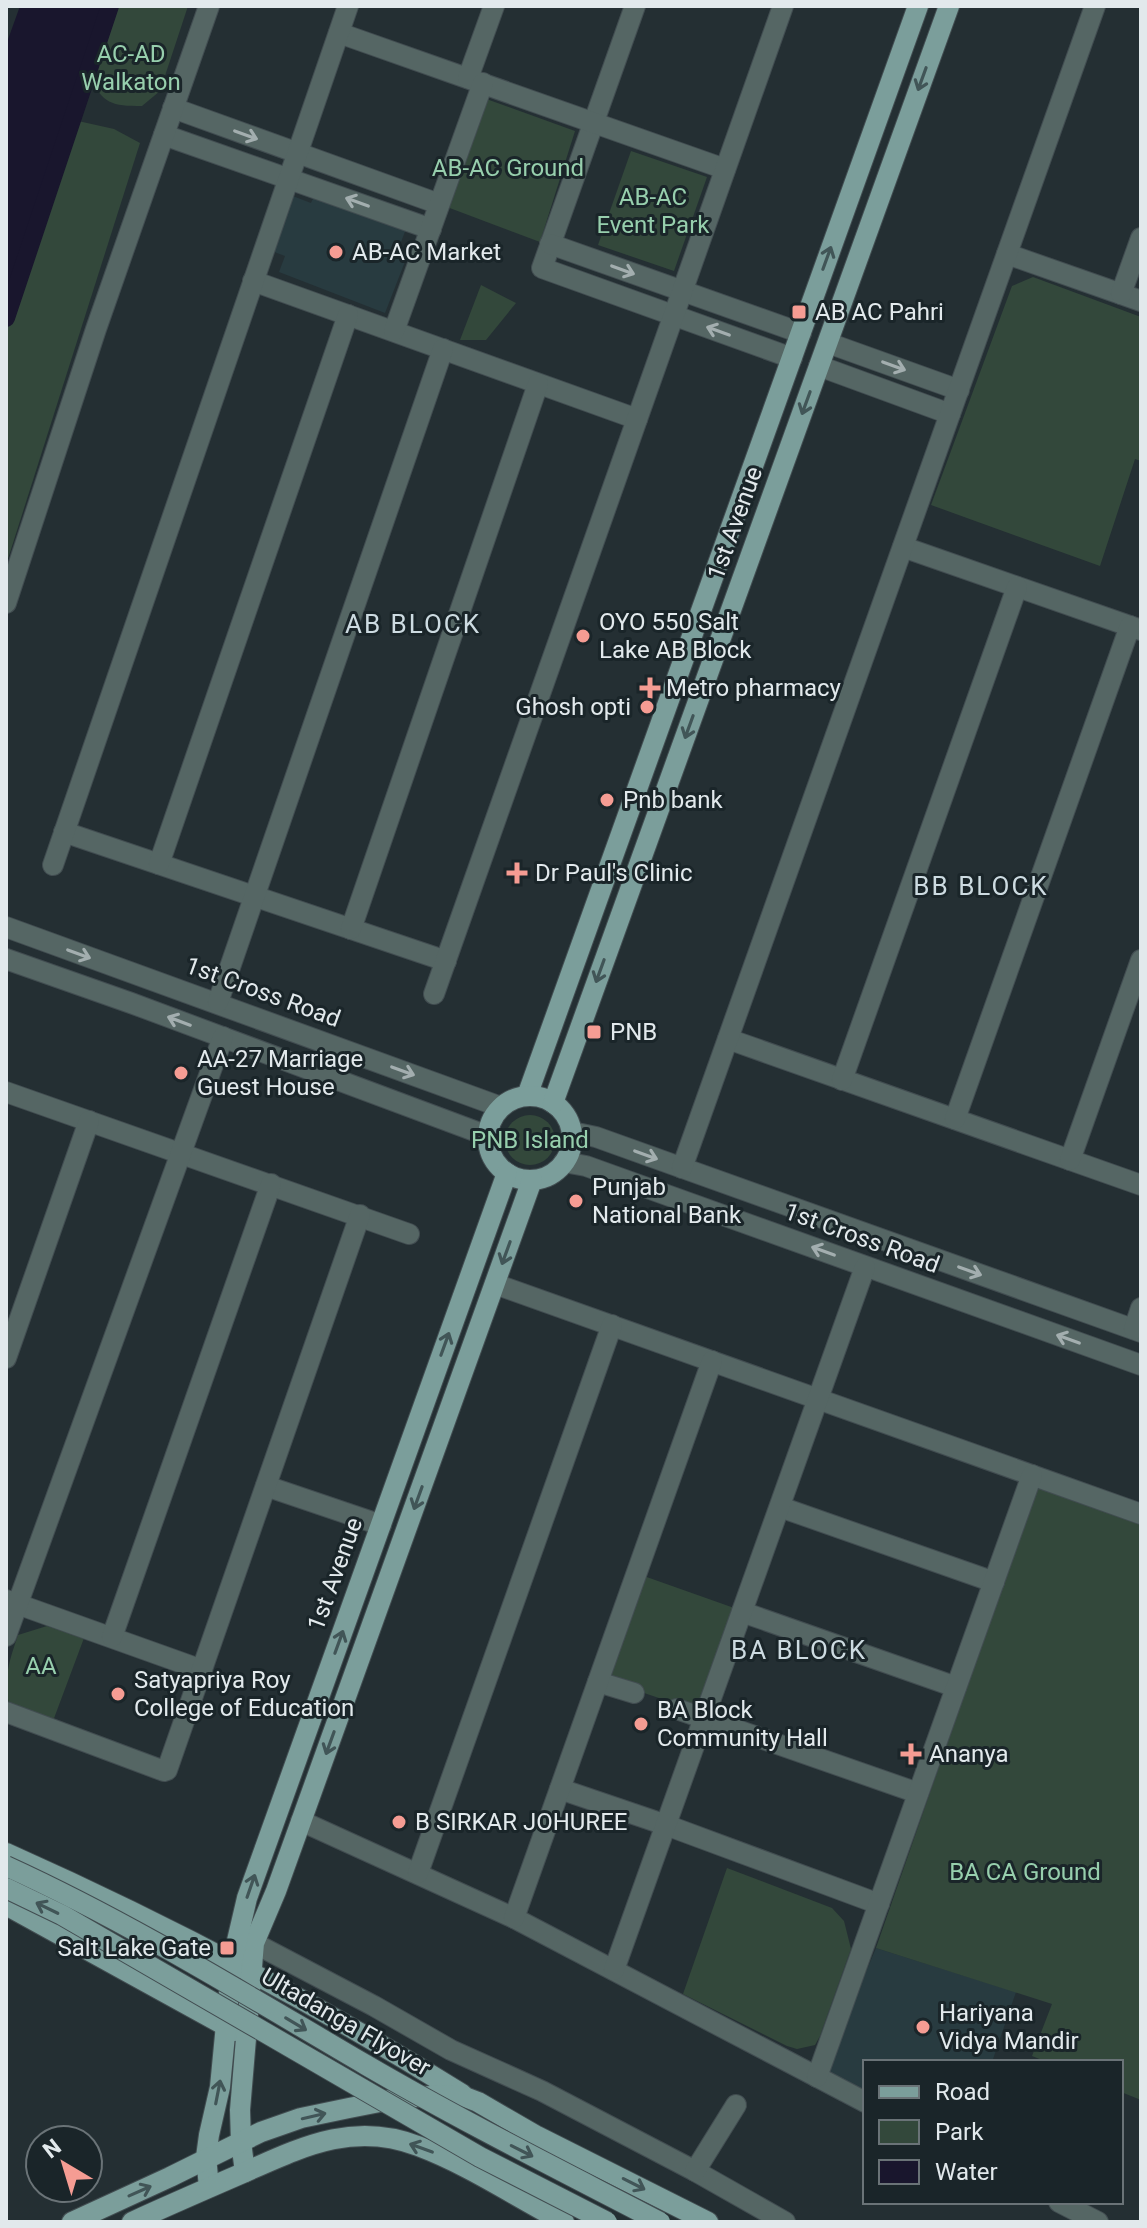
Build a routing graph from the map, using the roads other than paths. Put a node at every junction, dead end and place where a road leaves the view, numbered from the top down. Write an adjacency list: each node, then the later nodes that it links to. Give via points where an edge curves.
1 (209, 6): 11 (street)
2 (348, 6): 9 (street)
3 (494, 6): 10 (street)
4 (635, 6): 12 (street)
5 (783, 6): 15 (street)
6 (918, 6): 29 (main road, 1st Avenue, one-way to 6)
7 (949, 6): 30 (main road, 1st Avenue, one-way to 30)
8 (1095, 6): 21 (street)
9 (339, 33): 10 (street); 14 (street)
10 (475, 81): 12 (street); 17 (street)
11 (173, 108): 13 (street); 14 (street, one-way to 14)
12 (593, 122): 15 (street); 20 (street)
13 (164, 135): 16 (street); 42 (street)
14 (298, 154): 16 (street); 17 (street)
15 (725, 169): 23 (street)
16 (289, 178): 18 (street, one-way to 16); 22 (street)
17 (439, 204): 18 (street)
18 (431, 229): 28 (street)
19 (1141, 238): 24 (street)
20 (550, 244): 23 (street, one-way to 23); 27 (street, via 542,268)
21 (1007, 254): 24 (street); 35 (street)
22 (253, 281): 26 (street); 45 (street)
23 (682, 291): 27 (street); 29 (street)
24 (1121, 294): 25 (street)
25 (1141, 301)
26 (348, 315): 28 (street); 47 (street)
27 (674, 315): 32 (street, one-way to 27); 37 (street)
28 (394, 331): 31 (street)
29 (801, 333): 32 (main road, 1st Avenue)
30 (828, 343): 33 (main road, 1st Avenue); 35 (street, one-way to 35)
31 (443, 349): 34 (street); 49 (street)
32 (792, 358): 38 (main road, 1st Avenue)
33 (819, 366): 36 (street); 39 (main road, 1st Avenue, one-way to 39)
34 (538, 384): 37 (street); 51 (street)
35 (959, 390): 36 (street)
36 (950, 414): 40 (street)
37 (637, 419): 54 (street)
38 (754, 462): 39 (main road); 44 (main road, 1st Avenue)
39 (781, 473): 46 (main road, 1st Avenue, one-way to 46)
40 (903, 547): 41 (street); 60 (street)
41 (1017, 587): 43 (street); 61 (street)
42 (6, 603)
43 (1136, 628): 66 (street)
44 (622, 829): 46 (main road); 63 (main road, 1st Avenue)
45 (64, 832): 47 (street); 48 (street)
46 (649, 837): 64 (main road, 1st Avenue, one-way to 64)
47 (159, 864): 49 (street)
48 (53, 865)
49 (255, 896): 51 (street); 57 (street)
50 (6, 927): 55 (street, 1st Cross Road, one-way to 55)
51 (351, 929): 54 (street)
52 (6, 959): 58 (street)
53 (1141, 960): 71 (street)
54 (446, 961): 56 (street)
55 (141, 976): 57 (street, 1st Cross Road); 58 (street)
56 (434, 994)
57 (218, 1002): 65 (street, 1st Cross Road, one-way to 65)
58 (131, 1003): 59 (street, one-way to 58)
59 (223, 1037): 69 (street); 70 (street)
60 (728, 1039): 61 (street); 73 (street)
61 (842, 1080): 66 (street)
62 (6, 1092): 67 (street)
63 (527, 1096): 64 (main road); 65 (main road)
64 (553, 1103): 68 (main road)
65 (501, 1107): 69 (main road)
66 (955, 1119): 71 (street)
67 (89, 1121): 70 (street); 87 (street)
68 (572, 1132): 72 (main road); 73 (street, 1st Cross Road, one-way to 73)
69 (488, 1136): 74 (main road, via 492,1157)
70 (181, 1153): 76 (street); 99 (street)
71 (1070, 1160): 77 (street)
72 (564, 1162): 75 (main road, via 550,1175); 80 (street, 1st Cross Road, one-way to 72)
73 (682, 1168): 82 (street, 1st Cross Road, one-way to 82)
74 (507, 1173): 75 (main road); 90 (main road, 1st Avenue, one-way to 74)
75 (532, 1180): 81 (main road, one-way to 81)
76 (271, 1184): 78 (street); 102 (street)
77 (1141, 1185)
78 (360, 1215): 79 (street); 94 (street)
79 (409, 1234)
80 (865, 1267): 84 (street, 1st Cross Road); 92 (street)
81 (495, 1284): 85 (street); 91 (main road)
82 (1035, 1294): 84 (street); 86 (street, 1st Cross Road)
83 (1141, 1308): 86 (street)
84 (1026, 1324): 89 (street, 1st Cross Road, one-way to 84)
85 (612, 1325): 88 (street); 116 (street)
86 (1137, 1331)
87 (6, 1358)
88 (712, 1361): 92 (street); 104 (street)
89 (1141, 1365)
90 (431, 1384): 91 (main road); 97 (main road, 1st Avenue)
91 (455, 1393): 112 (main road, one-way to 112)
92 (818, 1399): 93 (street); 95 (street)
93 (1032, 1475): 96 (street); 98 (street)
94 (266, 1486): 97 (street); 103 (street)
95 (780, 1507): 98 (street); 100 (street)
96 (1141, 1514)
97 (381, 1525): 122 (main road, 1st Avenue, one-way to 97, via 247,1898)
98 (994, 1582): 105 (street)
99 (12, 1602): 101 (street); 102 (street)
100 (742, 1612): 105 (street); 109 (street)
101 (6, 1636)
102 (112, 1637): 103 (street)
103 (202, 1670): 108 (street, via 166,1771)
104 (598, 1682): 106 (street); 110 (street)
105 (956, 1687): 111 (street)
106 (634, 1693)
107 (677, 1709): 109 (street)
108 (6, 1712)
109 (704, 1719): 111 (street); 113 (street)
110 (560, 1789): 113 (street); 120 (street)
111 (918, 1793): 118 (street)
112 (301, 1821): 116 (street); 121 (main road)
113 (666, 1825): 118 (street); 123 (street)
114 (6, 1853): 122 (main road)
115 (6, 1866): 141 (main road, Ultadanga Flyover, one-way to 141, bridge, via 103,1914 369,2067)
116 (418, 1873): 120 (street)
117 (6, 1888): 140 (main road, Ultadanga Flyover, one-way to 117, bridge, via 480,2157 62,1915)
118 (879, 1904): 127 (street)
119 (6, 1905): 125 (main road)
120 (514, 1918): 123 (street)
121 (254, 1943): 124 (main road); 133 (street, via 451,2050)
122 (232, 1962): 124 (main road); 125 (main road, 1st Avenue)
123 (614, 1970): 127 (street)
124 (252, 1972): 126 (main road); 128 (main road)
125 (226, 2027): 126 (main road); 132 (main road, 1st Avenue, one-way to 125)
126 (245, 2037): 131 (main road)
127 (817, 2077): 129 (street)
128 (465, 2097): 131 (main road, one-way to 128, via 301,2118 349,2108 400,2098); 142 (main road, one-way to 142)
129 (863, 2101)
130 (736, 2105): 133 (street)
131 (241, 2142): 132 (main road); 134 (main road)
132 (206, 2157): 135 (main road, 1st Avenue); 138 (main road, one-way to 132)
133 (695, 2171): 143 (street)
134 (245, 2172): 135 (main road); 139 (main road, one-way to 134, via 441,2156 371,2136 316,2142)
135 (209, 2187): 137 (main road)
136 (1063, 2204): 144 (street)
137 (144, 2219)
138 (72, 2222)
139 (564, 2222)
140 (607, 2222)
141 (660, 2222)
142 (708, 2222)
143 (785, 2222)
144 (1098, 2222)

